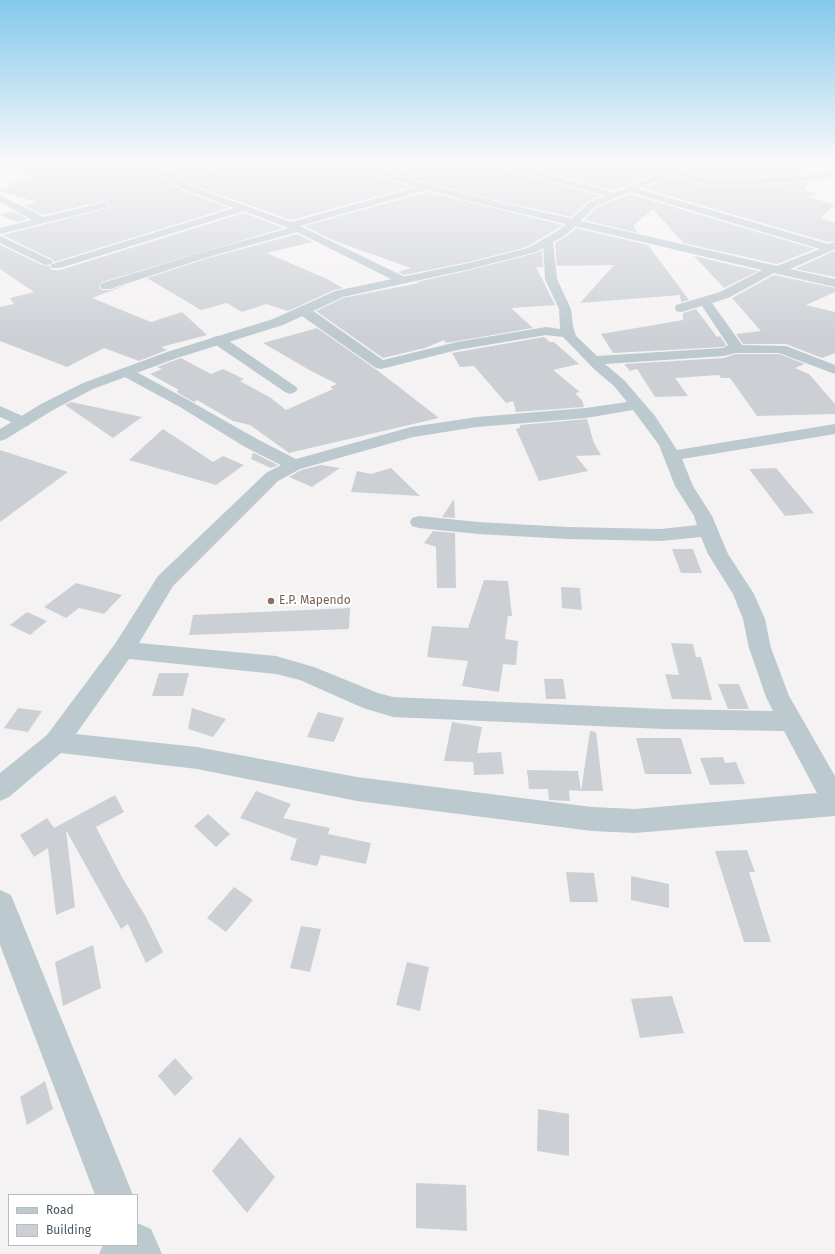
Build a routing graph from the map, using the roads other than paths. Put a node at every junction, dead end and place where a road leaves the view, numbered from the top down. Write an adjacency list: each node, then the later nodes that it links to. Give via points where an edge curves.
1 (40, 222): 9 (street)
2 (197, 222): 10 (street, via 51,264)
3 (280, 222): 8 (street)
4 (312, 222): 8 (street)
5 (567, 222): 7 (street)
6 (745, 222): 12 (street)
7 (573, 223): 11 (street); 13 (street)
8 (294, 227): 14 (street); 16 (street)
9 (0, 231)
10 (0, 239)
11 (548, 242): 14 (street, via 532,250 502,258); 20 (street, via 551,279 565,309)
12 (832, 246): 13 (street)
13 (774, 269): 15 (street); 17 (street, via 724,294)
14 (401, 280): 19 (street, via 339,294)
15 (835, 283)
16 (106, 286)
17 (705, 300): 18 (street); 22 (street, via 735,345)
18 (681, 308)
19 (304, 311): 20 (street, via 382,365 464,345 546,331); 21 (street, via 278,322)
20 (569, 334): 23 (street)
21 (218, 340): 25 (street); 26 (street)
22 (734, 349): 23 (street, via 724,352); 24 (street, via 781,349)
23 (593, 360): 27 (street)
24 (835, 370)
25 (126, 372): 29 (street, via 88,386); 33 (street)
26 (290, 389)
27 (637, 405): 32 (street, via 649,418); 33 (street, via 586,413 477,422 411,432)
28 (0, 411): 29 (street)
29 (23, 422): 31 (street)
30 (835, 429): 32 (street)
31 (0, 436)
32 (672, 456): 35 (street, via 684,486 703,516)
33 (294, 465): 36 (street, via 272,477 165,581)
34 (419, 522): 35 (street, via 568,533 661,535)
35 (708, 530): 37 (street, via 718,554 743,594 754,619 760,648)
36 (123, 650): 37 (street, via 276,665 306,672 372,701 393,707 663,719); 38 (street)
37 (790, 721): 40 (street)
38 (56, 742): 39 (street); 40 (street, via 197,758 356,789 592,819 635,821)
39 (0, 789)
40 (832, 793)
41 (0, 905): 42 (street)
42 (114, 1194)
43 (125, 1246): 44 (street)
44 (119, 1254)

